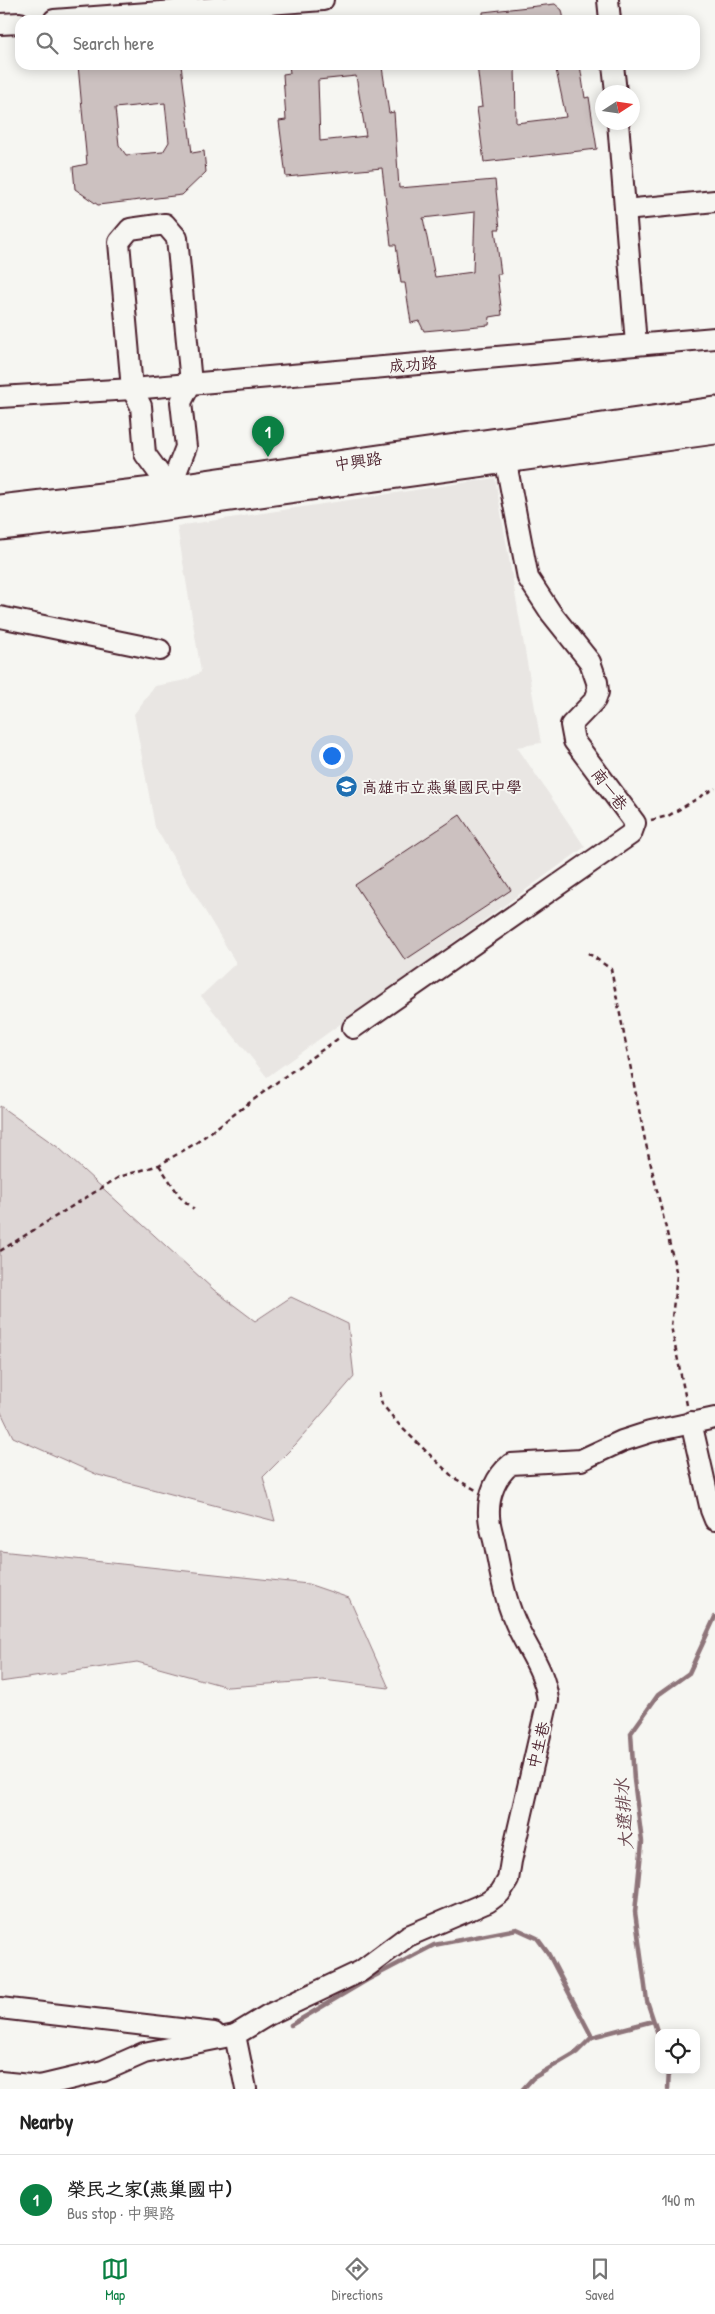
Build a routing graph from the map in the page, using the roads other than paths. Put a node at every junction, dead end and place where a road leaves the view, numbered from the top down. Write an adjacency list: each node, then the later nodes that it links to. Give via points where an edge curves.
1 (323, 0): 3 (lane)
2 (608, 0): 4 (lane)
3 (121, 15)
4 (610, 15)
5 (15, 22): 6 (lane)
6 (0, 24)
7 (614, 70): 8 (lane)
8 (615, 85)
9 (619, 130): 11 (lane)
10 (715, 201): 11 (lane)
11 (625, 210): 13 (lane)
12 (715, 338): 13 (lane, 成功路)
13 (636, 344): 14 (lane, 成功路)
14 (191, 383): 15 (lane, 成功路); 15 (lane, via 177,238 165,224 130,229 119,242); 20 (lane, via 181,402 186,448)
15 (132, 388): 16 (lane, 成功路); 20 (lane, via 140,406 146,454)
16 (0, 398)
17 (715, 410): 19 (main road, 中興路)
18 (715, 431): 19 (main road, 中興路)
19 (504, 451): 20 (main road, 中興路); 25 (lane, 南一巷, via 528,578 590,662 597,682 595,700 571,725 574,741 635,823 631,834)
20 (171, 497): 21 (main road, 中興路); 22 (main road, 中興路)
21 (0, 508)
22 (0, 527)
23 (0, 617): 24 (lane)
24 (160, 650)
25 (353, 1028)
26 (715, 1418): 27 (lane, 中生巷)
27 (691, 1422): 28 (lane); 30 (lane, 中生巷, via 622,1441 581,1460 511,1464 499,1477 490,1498 488,1515 503,1584 514,1620 540,1666 548,1700 508,1880 500,1894 408,1936 361,1971 268,2015)
28 (715, 1520)
29 (0, 2008): 30 (lane)
30 (235, 2035): 31 (lane, via 144,2053 103,2071 40,2086); 32 (lane)
31 (0, 2082)
32 (246, 2089)

